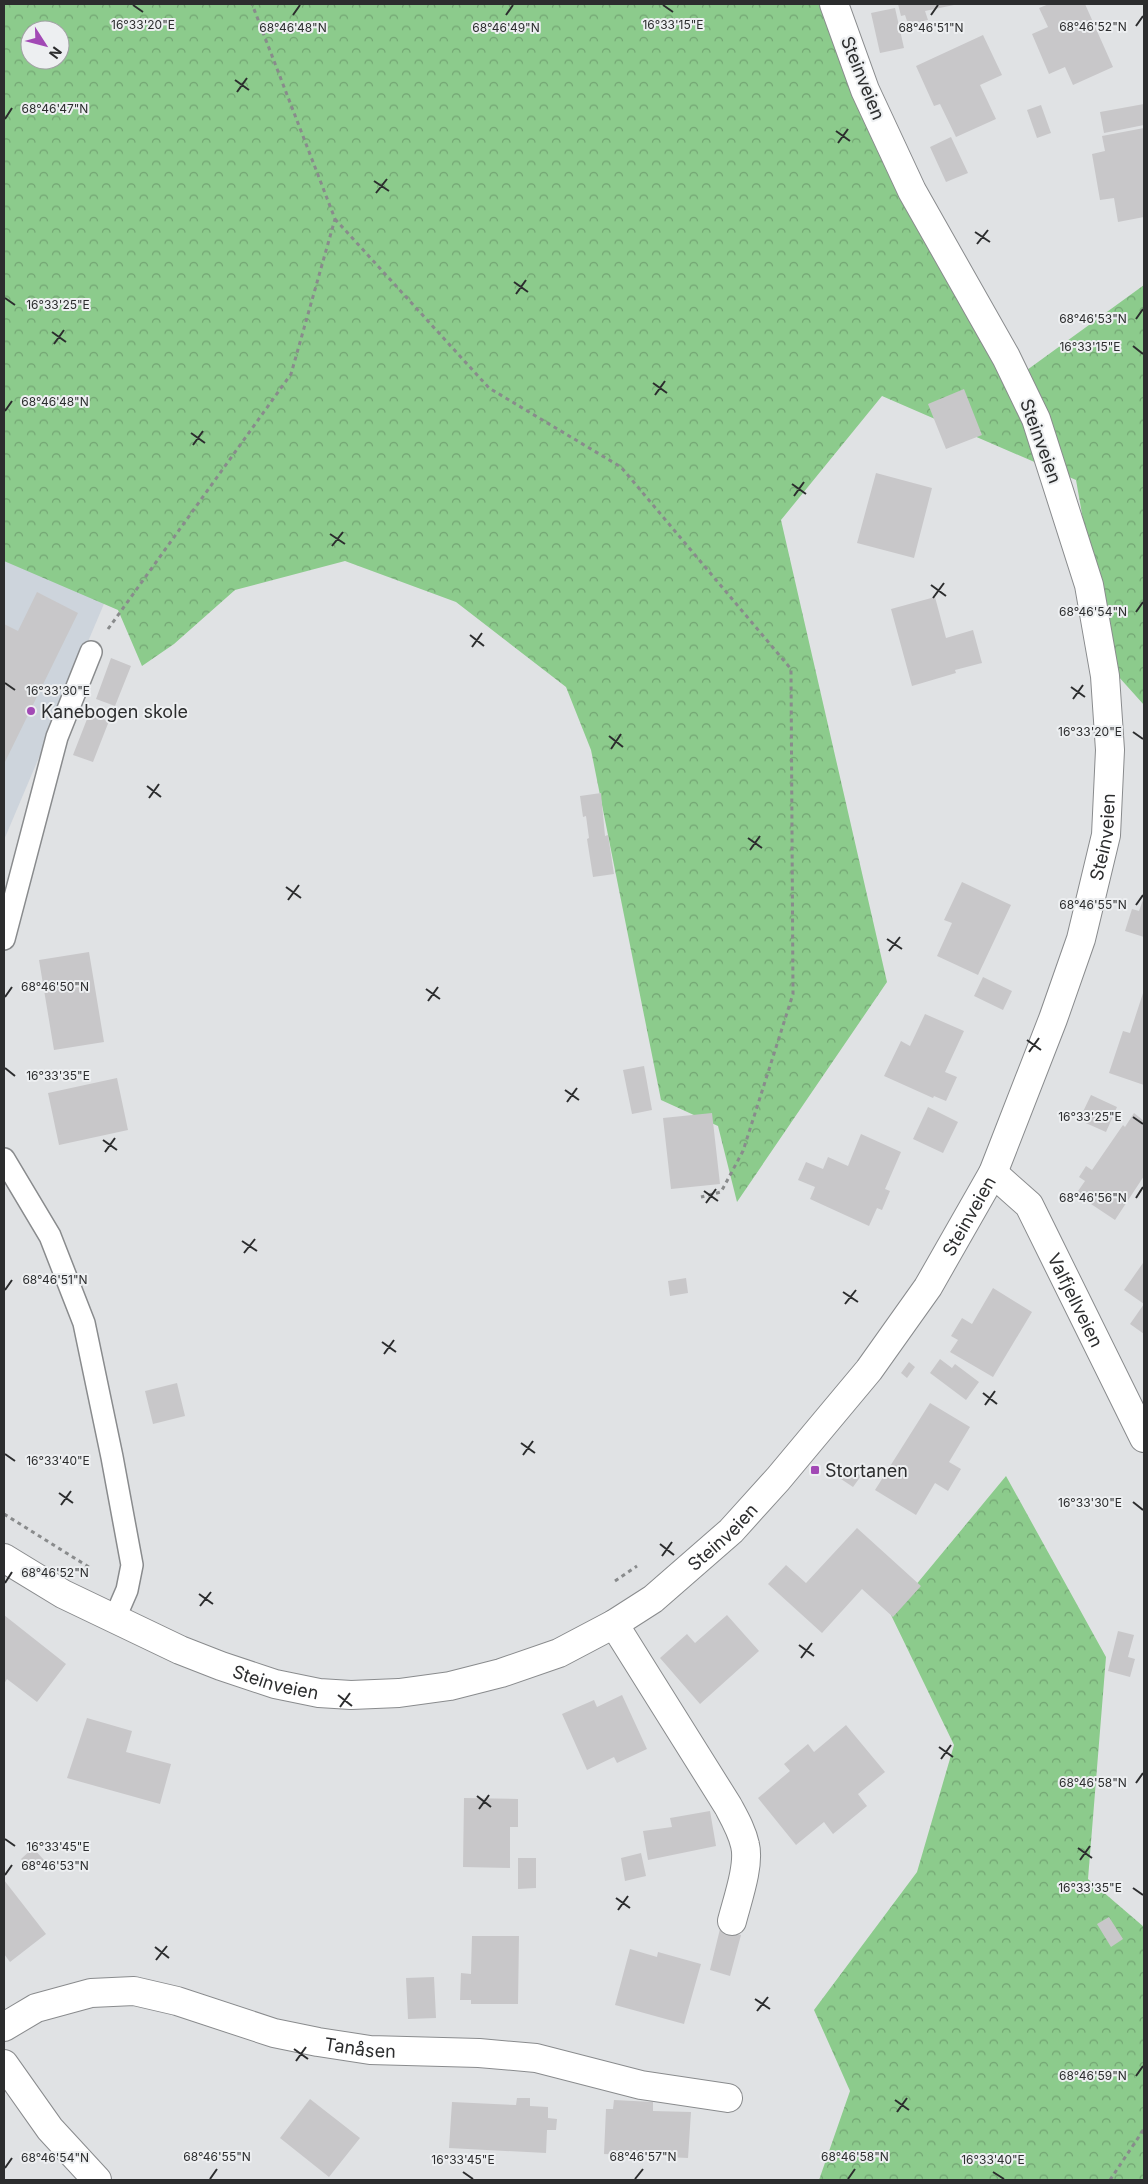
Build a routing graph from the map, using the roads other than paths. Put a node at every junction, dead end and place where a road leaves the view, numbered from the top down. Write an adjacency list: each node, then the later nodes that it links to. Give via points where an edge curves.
1 (834, 4): 5 (street, Steinveien, via 865,90 912,191 1006,357 1036,419 1089,585 1106,676 1110,750 1106,835 1081,939)
2 (91, 652): 3 (lane, via 57,737)
3 (4, 939)
4 (4, 1159): 8 (lane, via 50,1236 84,1323 132,1565 127,1590)
5 (993, 1173): 6 (street, Valfjellveien, via 1029,1205); 9 (street, Steinveien, via 928,1288 869,1370 778,1479 731,1531 653,1599)
6 (1144, 1438)
7 (4, 1558): 8 (street, Steinveien)
8 (114, 1620): 9 (street, Steinveien, via 180,1650 266,1681 319,1693 351,1696 450,1686 501,1673 560,1653)
9 (614, 1624): 10 (street, via 742,1832 745,1861)
10 (732, 1921)
11 (4, 2027): 13 (street, Tanåsen, via 36,2008 91,1993 134,1991 177,2001 274,2033 318,2042 370,2050 536,2058 641,2085)
12 (4, 2064): 14 (street, via 50,2129)
13 (728, 2098)
14 (97, 2180)

